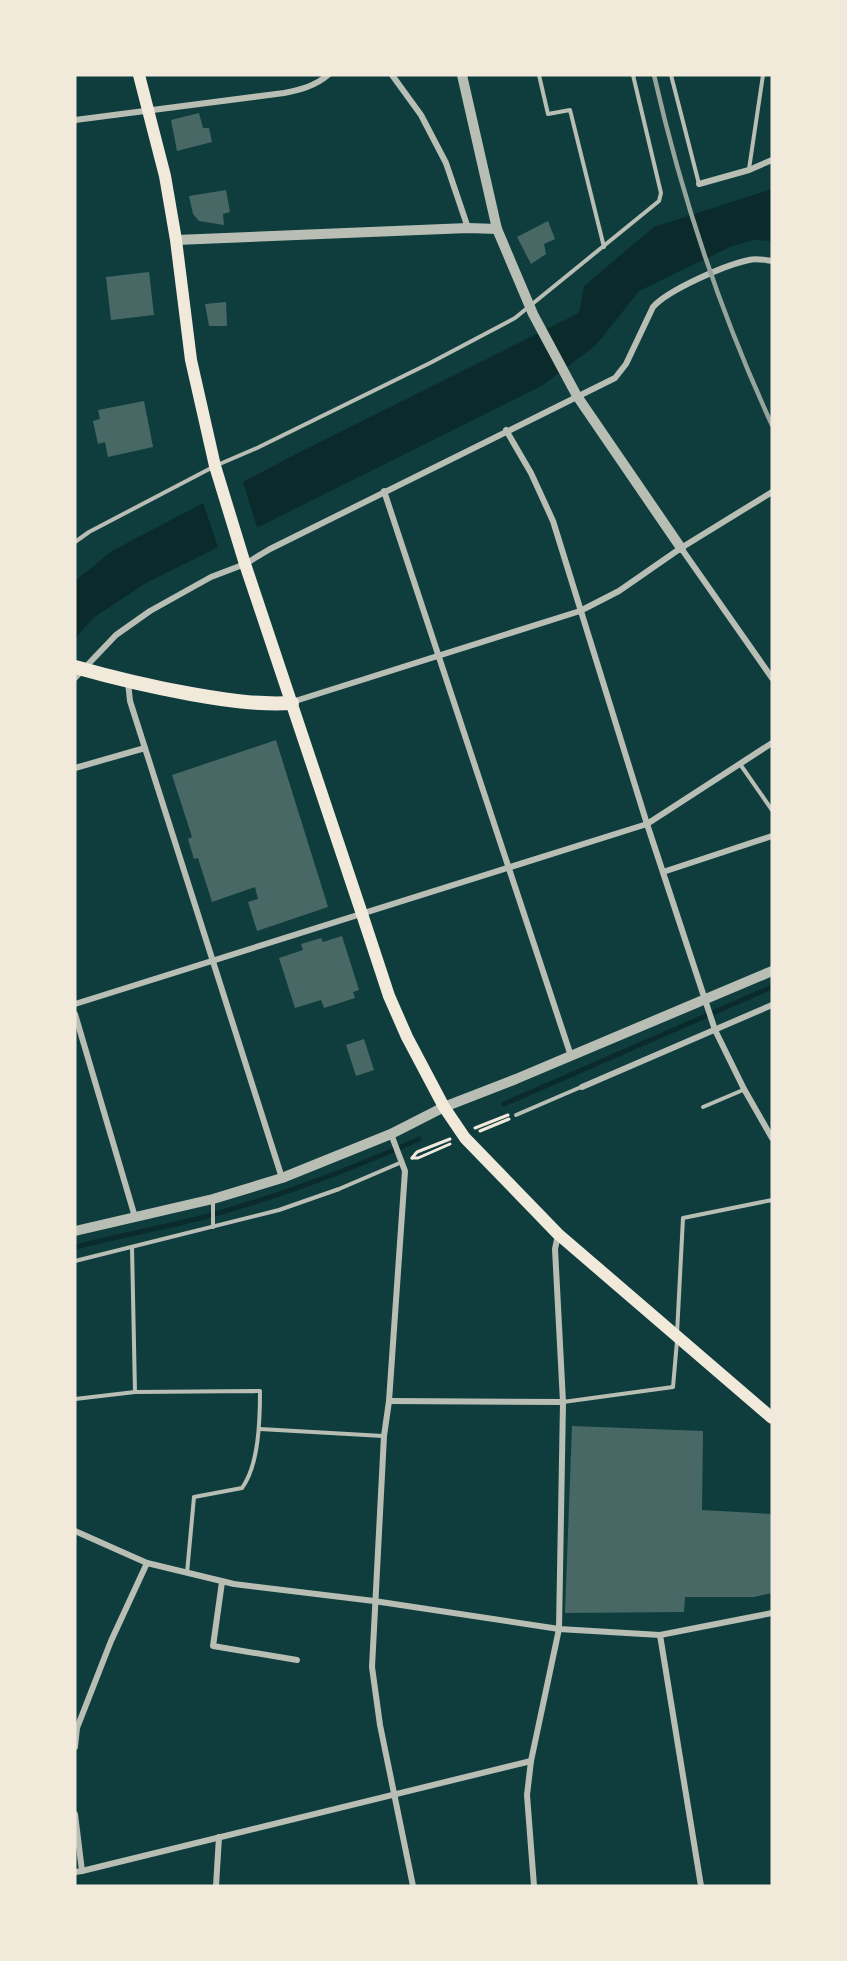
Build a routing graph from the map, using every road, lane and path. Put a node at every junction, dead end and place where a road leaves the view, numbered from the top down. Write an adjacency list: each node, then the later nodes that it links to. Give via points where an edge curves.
1 (139, 75): 9 (main road)
2 (328, 75): 9 (street, via 302,89 284,93)
3 (392, 75): 14 (street, via 421,115 446,163)
4 (462, 75): 15 (street)
5 (539, 75): 17 (lane, via 548,114 570,110)
6 (633, 75): 17 (lane, via 662,194 659,201)
7 (671, 75): 13 (lane)
8 (763, 75): 12 (lane)
9 (149, 111): 10 (street); 16 (main road)
10 (75, 120)
11 (772, 160): 12 (street)
12 (749, 170): 13 (street)
13 (699, 184)
14 (468, 228): 15 (street); 16 (street)
15 (498, 229): 19 (street)
16 (176, 240): 22 (main road, via 191,360)
17 (604, 247): 19 (lane)
18 (772, 261): 20 (street, via 750,260 710,274 660,299 615,378)
19 (531, 310): 20 (street); 22 (lane)
20 (576, 393): 21 (street); 26 (street)
21 (506, 430): 23 (street); 28 (street, via 546,503)
22 (217, 469): 25 (lane, via 89,532); 27 (main road)
23 (384, 491): 27 (street); 29 (street)
24 (772, 492): 26 (street)
25 (75, 543)
26 (681, 548): 28 (street, via 619,591); 31 (street)
27 (244, 559): 30 (street, via 171,598 117,635); 33 (main road)
28 (580, 611): 29 (street); 39 (street)
29 (438, 656): 33 (street); 41 (street)
30 (77, 671): 32 (main road)
31 (772, 678)
32 (128, 682): 33 (main road, via 233,702); 35 (street)
33 (292, 703): 43 (main road)
34 (772, 742): 36 (street)
35 (145, 748): 37 (street); 44 (street)
36 (740, 764): 38 (lane); 39 (street)
37 (75, 768)
38 (772, 810)
39 (647, 824): 41 (street); 42 (street)
40 (772, 837): 42 (street)
41 (508, 867): 43 (street); 51 (street)
42 (663, 872): 46 (street)
43 (362, 914): 44 (street); 54 (main road, via 407,1037)
44 (212, 961): 47 (street); 63 (street)
45 (772, 971): 46 (street)
46 (707, 1003): 50 (street); 51 (street)
47 (75, 1004)
48 (772, 1005): 50 (street)
49 (75, 1014): 66 (street)
50 (715, 1030): 52 (street); 53 (street)
51 (571, 1056): 54 (street)
52 (582, 1087): 56 (lane)
53 (744, 1089): 55 (lane); 59 (street)
54 (444, 1107): 58 (street); 69 (main road, via 465,1138)
55 (703, 1107)
56 (516, 1114): 57 (path, via 479,1129)
57 (506, 1115)
58 (392, 1136): 62 (street); 63 (street)
59 (772, 1138)
60 (443, 1142): 61 (path, via 417,1152 412,1158)
61 (450, 1144)
62 (402, 1160): 67 (lane, via 339,1189 279,1210); 75 (street, via 405,1171)
63 (282, 1178): 65 (street)
64 (772, 1200): 72 (lane, via 683,1218)
65 (213, 1203): 66 (street); 67 (lane)
66 (135, 1217): 68 (street)
67 (213, 1226): 70 (lane)
68 (75, 1231)
69 (558, 1234): 72 (main road); 76 (street, via 555,1249)
70 (132, 1247): 71 (lane); 73 (lane)
71 (75, 1261)
72 (677, 1337): 76 (lane, via 674,1388); 77 (main road)
73 (135, 1392): 74 (lane); 78 (lane, via 260,1391)
74 (75, 1399)
75 (389, 1401): 76 (street); 79 (street)
76 (563, 1402): 86 (street)
77 (772, 1418)
78 (260, 1429): 79 (lane); 82 (lane, via 248,1480 242,1488 194,1497)
79 (384, 1436): 84 (street)
80 (75, 1532): 81 (street)
81 (147, 1563): 82 (street); 89 (street, via 111,1641 77,1728)
82 (187, 1573): 83 (street)
83 (222, 1582): 84 (street); 88 (street, via 213,1646)
84 (374, 1601): 86 (street); 91 (street, via 372,1667)
85 (772, 1612): 87 (street)
86 (559, 1629): 87 (street); 90 (street)
87 (660, 1635): 98 (street)
88 (297, 1660)
89 (75, 1747)
90 (531, 1761): 91 (street); 97 (street, via 527,1794)
91 (394, 1793): 93 (street); 96 (street)
92 (75, 1814): 94 (street)
93 (219, 1837): 94 (street); 95 (street)
94 (78, 1872)
95 (216, 1886)
96 (413, 1886)
97 (534, 1886)
98 (701, 1886)

